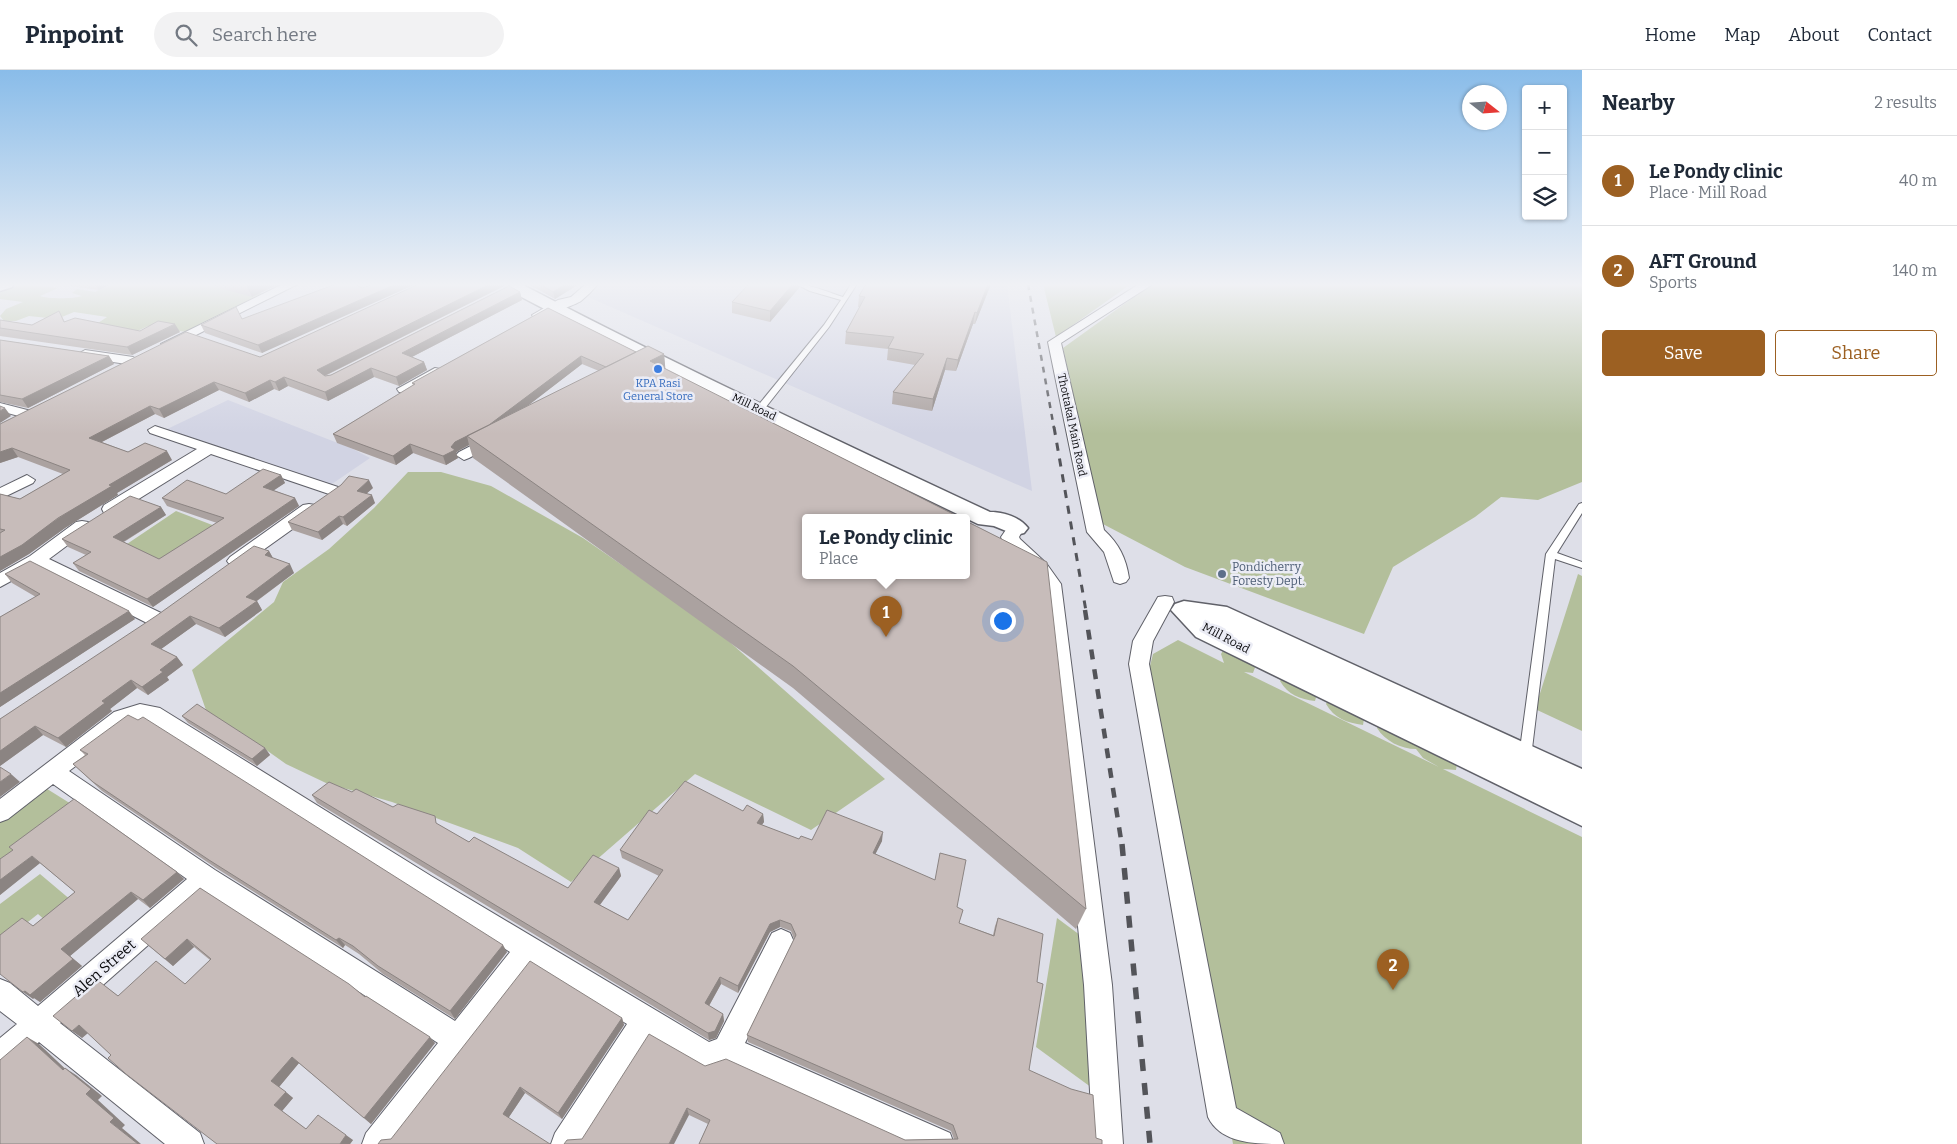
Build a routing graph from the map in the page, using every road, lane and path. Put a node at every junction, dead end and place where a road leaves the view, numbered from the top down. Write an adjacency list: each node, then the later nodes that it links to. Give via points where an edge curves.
1 (187, 334): 8 (street)
2 (192, 334): 6 (street)
3 (608, 334): 13 (main road, Mill Road, via 652,359)
4 (821, 334): 13 (lane)
5 (1067, 334): 28 (street, Thottakal Main Road, via 1054,342 1096,532 1117,557)
6 (207, 340)
7 (68, 352): 8 (street)
8 (133, 361): 10 (street)
9 (447, 365): 11 (street)
10 (116, 370)
11 (404, 389)
12 (0, 406): 14 (street)
13 (763, 406): 23 (main road, Mill Road, via 986,519)
14 (34, 413): 15 (street)
15 (15, 423)
16 (155, 430): 18 (street)
17 (505, 434): 19 (street)
18 (210, 448): 25 (street, via 72,533); 27 (street, via 335,491)
19 (464, 455)
20 (27, 480): 21 (street)
21 (0, 494)
22 (1582, 506): 24 (lane)
23 (1007, 524): 52 (street, via 1012,542 1040,567 1052,584 1098,985)
24 (1551, 554): 26 (lane); 34 (lane)
25 (36, 560): 29 (street); 32 (street)
26 (1582, 565)
27 (225, 568)
28 (1120, 578)
29 (0, 580)
30 (1165, 602): 53 (street, via 1142,642 1139,664 1223,1117)
31 (170, 607): 32 (street)
32 (154, 618): 33 (street)
33 (138, 629)
34 (1522, 770): 34 (main road, Mill Road, via 1206,630 1184,610 1218,614); 36 (main road, Mill Road); 38 (main road, Mill Road)
35 (53, 772): 37 (street); 39 (street); 41 (street, via 122,718 133,712 153,714 422,884)
36 (1582, 784)
37 (0, 812)
38 (1582, 812)
39 (206, 878): 44 (street, Alen Street); 45 (street)
40 (781, 942): 46 (street)
41 (530, 948): 43 (street); 45 (street)
42 (0, 994): 44 (street)
43 (646, 1019): 46 (street, via 708,1057); 50 (street)
44 (38, 1025): 47 (street, Alen Street); 48 (street)
45 (458, 1039): 49 (street)
46 (726, 1050): 51 (street)
47 (0, 1058)
48 (189, 1144)
49 (377, 1144)
50 (566, 1144)
51 (939, 1144)
52 (1108, 1144)
53 (1269, 1144)

